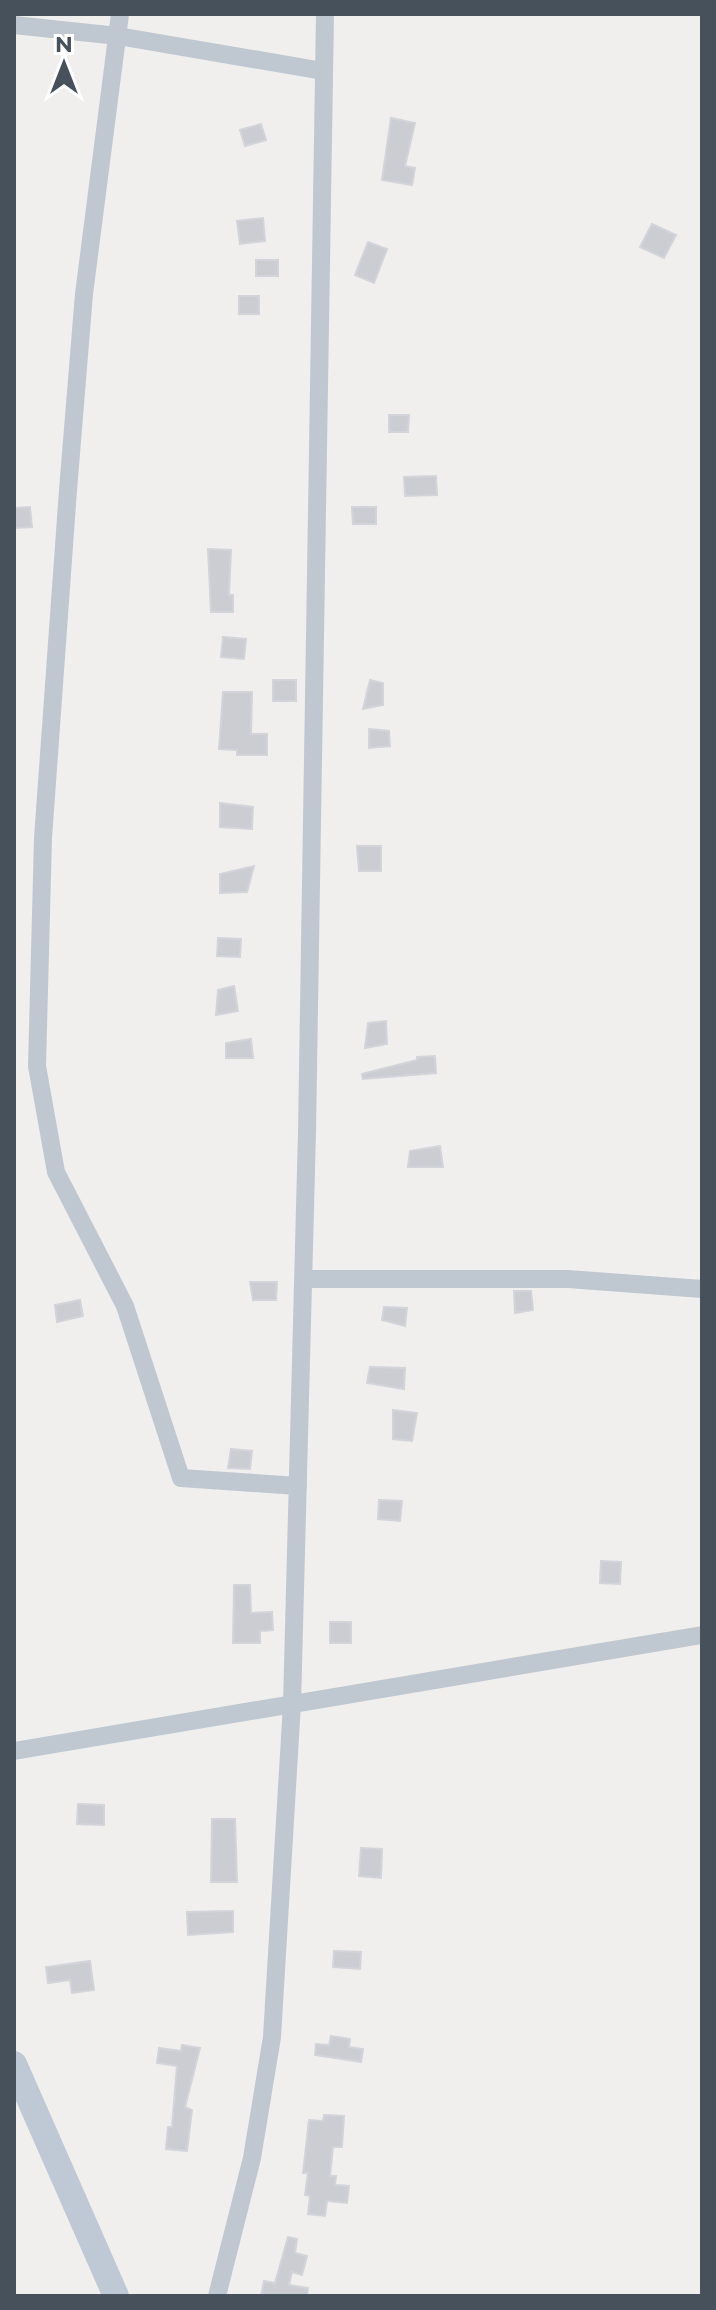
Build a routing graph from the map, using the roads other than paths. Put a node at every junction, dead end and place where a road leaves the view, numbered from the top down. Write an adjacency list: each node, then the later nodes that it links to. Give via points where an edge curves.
1 (120, 14): 4 (street)
2 (325, 14): 5 (street)
3 (14, 25): 4 (street)
4 (118, 36): 5 (street); 8 (street, via 84,294 68,490 43,838 37,1066 56,1172 125,1306 181,1478)
5 (323, 71): 6 (street)
6 (303, 1279): 7 (street, via 568,1279); 8 (street)
7 (702, 1289)
8 (298, 1486): 10 (street)
9 (702, 1635): 10 (street)
10 (292, 1704): 11 (street); 14 (street, via 272,2037 252,2158)
11 (14, 1751)
12 (14, 2064): 13 (main road)
13 (116, 2296)
14 (217, 2296)

